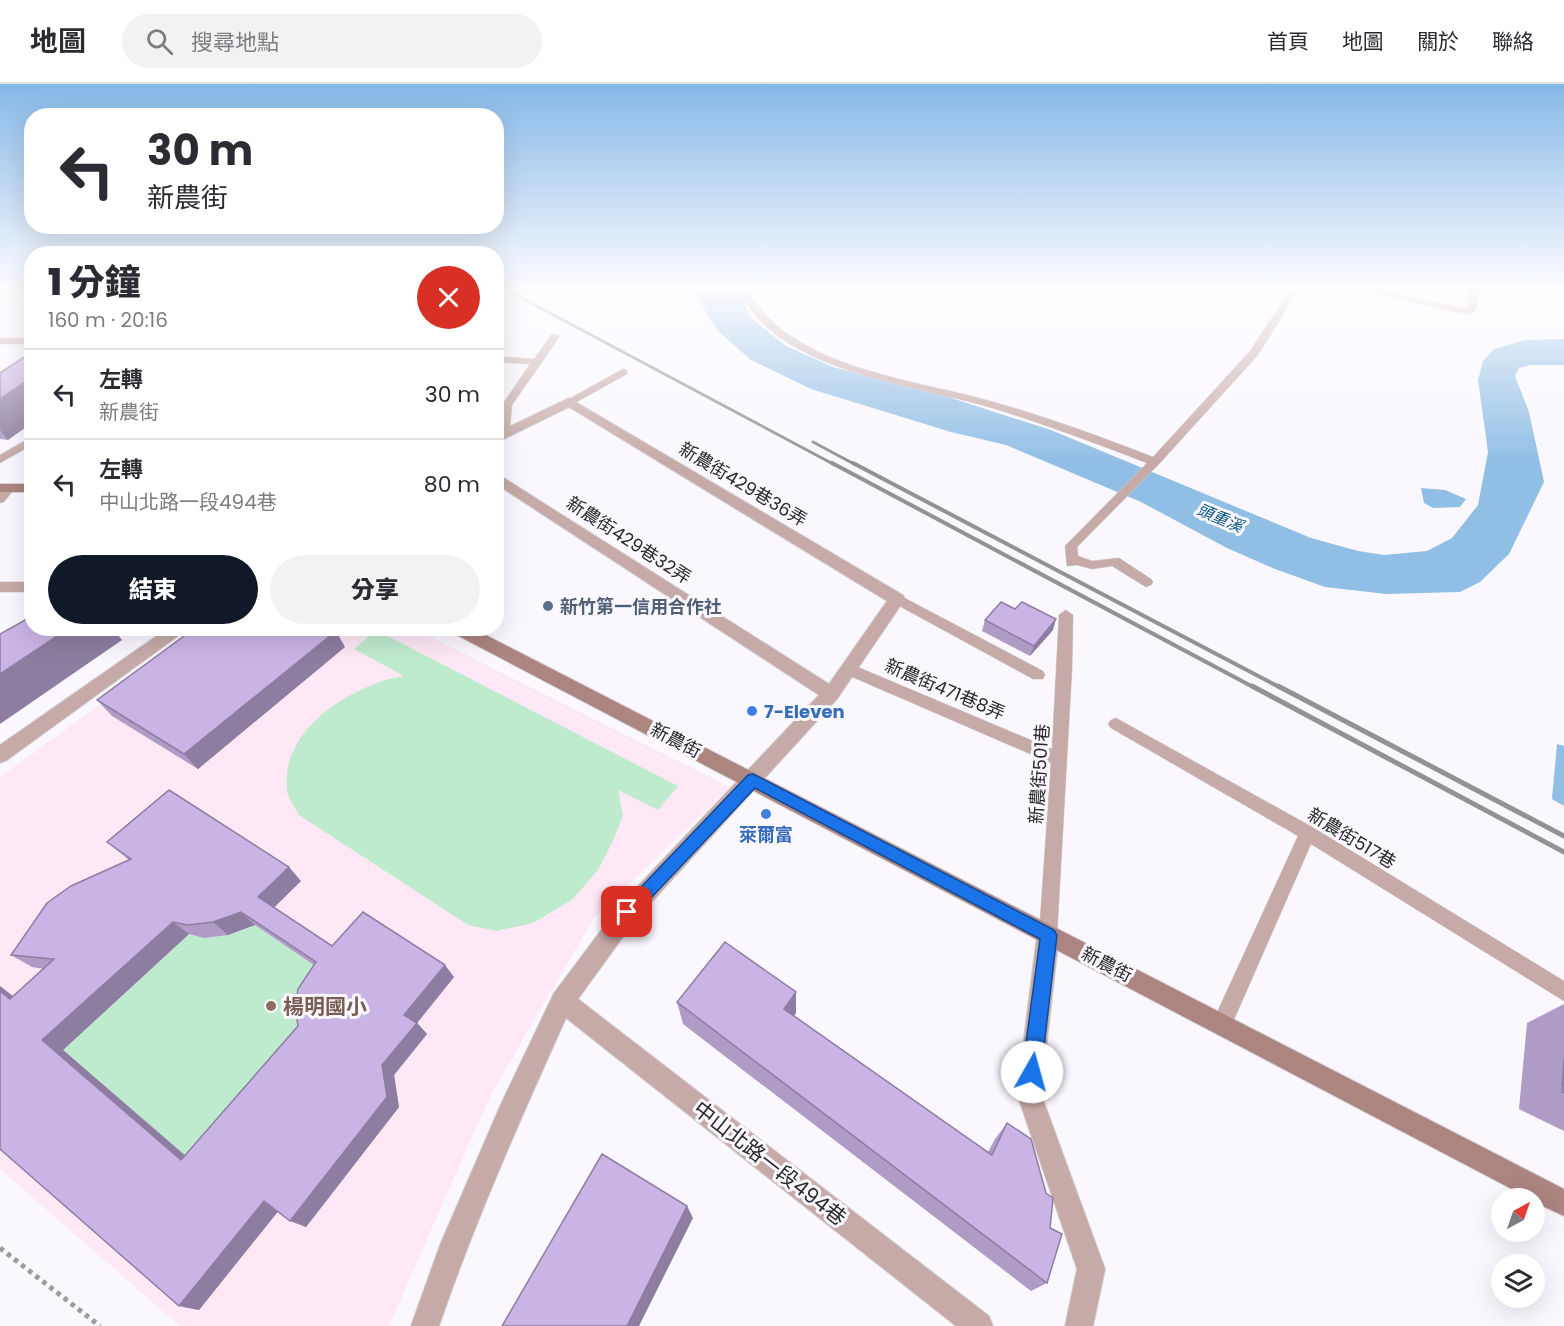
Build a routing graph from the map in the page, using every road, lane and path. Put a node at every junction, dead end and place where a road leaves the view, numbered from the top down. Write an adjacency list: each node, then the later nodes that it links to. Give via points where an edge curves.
1 (548, 346): 5 (lane)
2 (799, 346): 12 (lane, via 843,364 1093,437)
3 (1259, 346): 12 (lane)
4 (504, 360): 5 (lane)
5 (538, 362): 7 (lane)
6 (623, 372): 8 (lane)
7 (504, 402)
8 (568, 402): 9 (street); 19 (street, 新農街429巷36弄)
9 (504, 435)
10 (24, 445): 11 (lane)
11 (0, 460)
12 (1152, 465): 16 (lane, via 1071,546 1072,561 1092,565 1114,561)
13 (504, 482): 25 (street, 新農街429巷32弄)
14 (24, 490): 15 (street)
15 (3, 492)
16 (1146, 582)
17 (0, 587): 18 (lane)
18 (24, 587)
19 (897, 599): 23 (street); 24 (lane)
20 (1066, 615): 28 (lane, 新農街501巷)
21 (170, 636): 27 (street)
22 (473, 636): 29 (street, 新農街)
23 (848, 669): 25 (street); 28 (lane, 新農街471巷8弄)
24 (1038, 675)
25 (831, 694): 29 (street)
26 (1116, 724): 30 (lane, 新農街517巷)
27 (0, 755)
28 (1059, 759): 31 (lane, 新農街501巷)
29 (753, 780): 31 (street, 新農街); 33 (street, via 627,912)
30 (1308, 833): 32 (lane, 新農街517巷); 34 (lane)
31 (1048, 935): 34 (street, 新農街); 40 (street, via 1029,1094 1091,1269)
32 (1564, 992)
33 (562, 1001): 38 (street, via 501,1134); 39 (street, 中山北路一段494巷)
34 (1222, 1024): 35 (street, 新農街)
35 (1564, 1203)
36 (0, 1248): 37 (path)
37 (100, 1326)
38 (425, 1326)
39 (979, 1326)
40 (1079, 1326)

